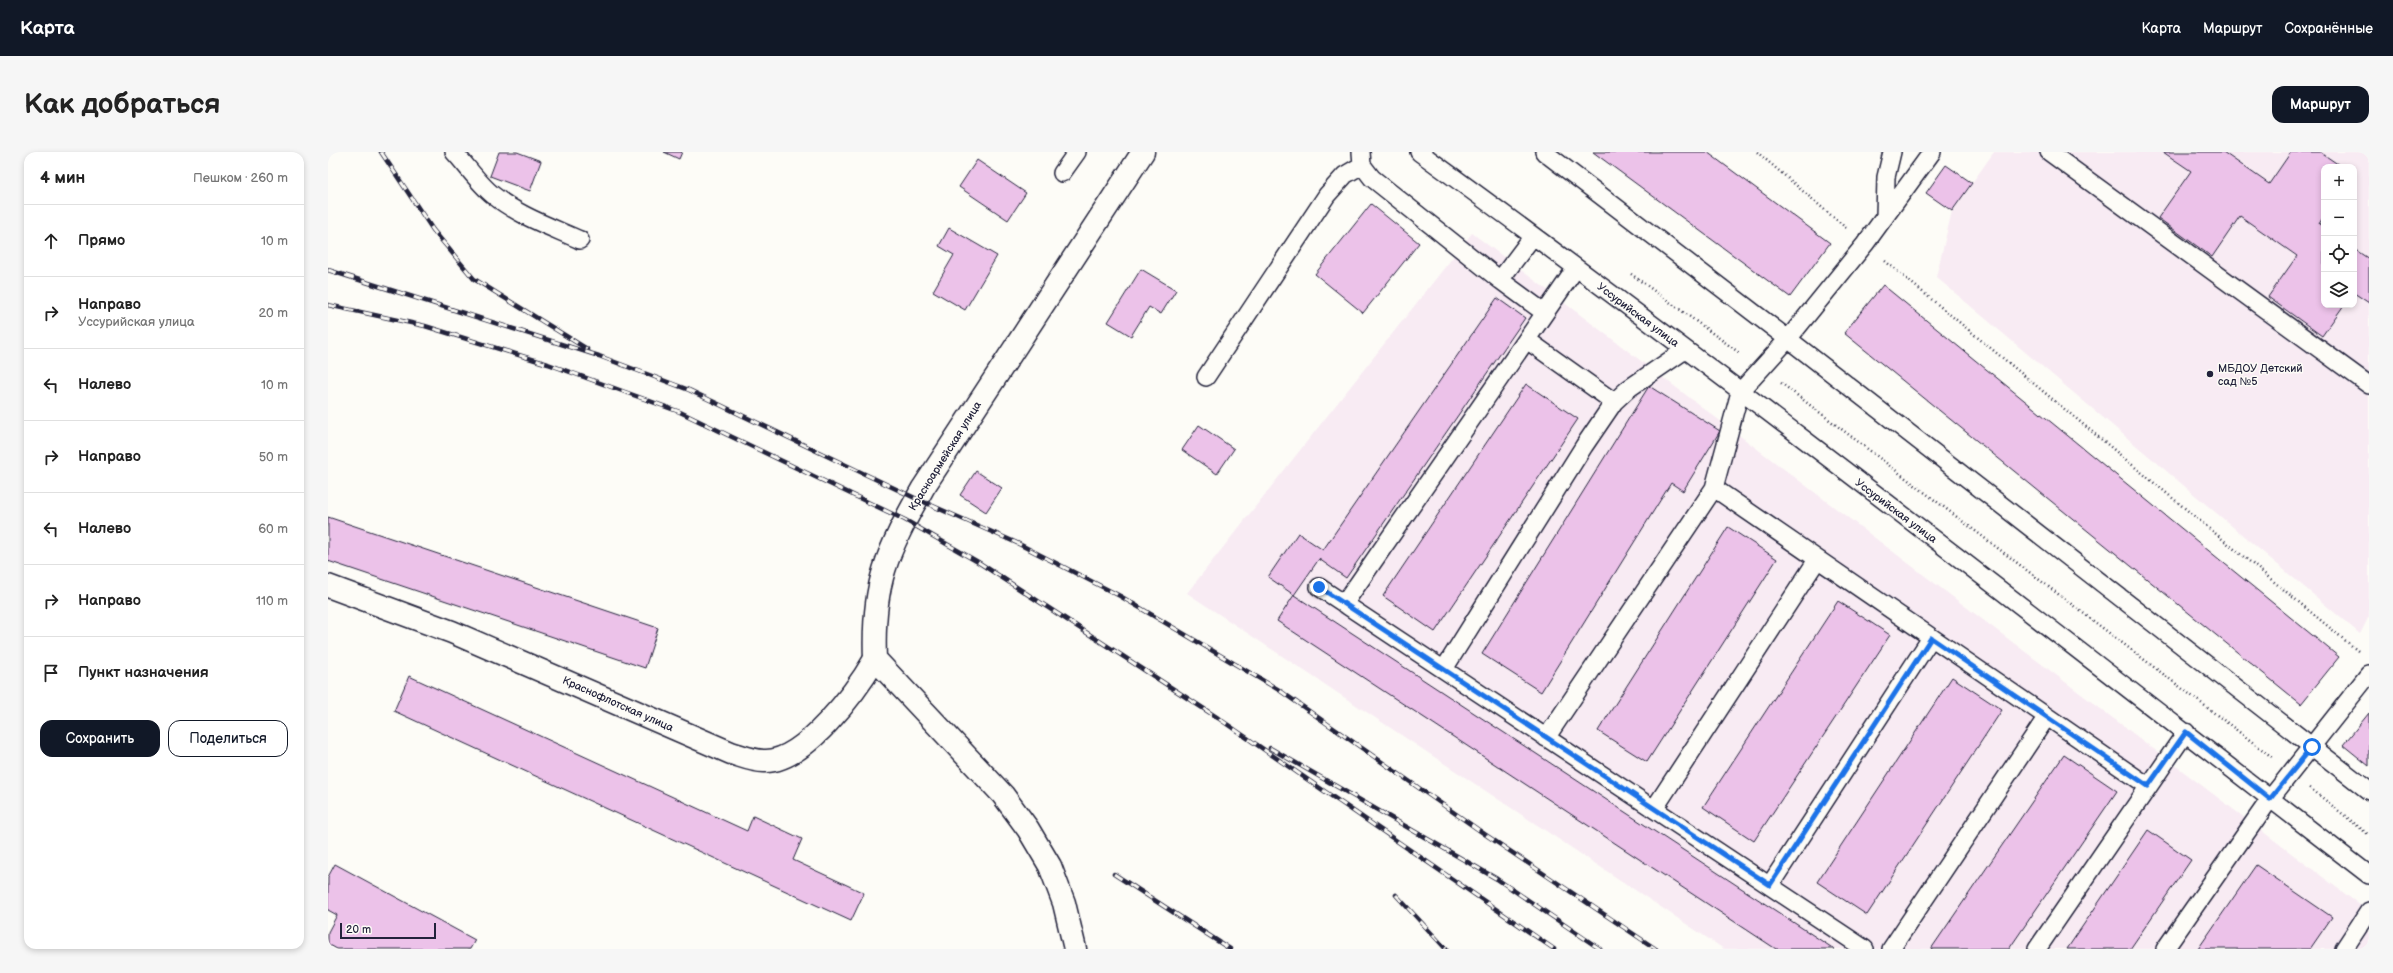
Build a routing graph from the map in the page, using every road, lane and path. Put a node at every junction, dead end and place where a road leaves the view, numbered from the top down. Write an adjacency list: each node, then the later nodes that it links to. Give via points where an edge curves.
1 (454, 152): 14 (lane, via 492,194 505,204)
2 (1077, 152): 11 (lane)
3 (1143, 152): 35 (main road, Красноармейская улица, via 931,475 892,543 877,596 874,625)
4 (1419, 152): 13 (lane, Уссурийская улица)
5 (1544, 152): 20 (lane)
6 (1757, 152): 15 (path)
7 (1892, 152): 12 (lane, via 1886,177)
8 (1932, 152): 12 (lane)
9 (2049, 152): 25 (lane)
10 (1362, 158): 18 (lane, via 1372,178); 24 (lane, via 1327,195)
11 (1062, 173)
12 (1885, 217): 15 (lane)
13 (1533, 236): 16 (lane, Уссурийская улица); 18 (lane)
14 (580, 240)
15 (1865, 244): 20 (lane); 34 (path)
16 (1576, 268): 19 (lane); 22 (lane, Уссурийская улица)
17 (1628, 272): 23 (path)
18 (1500, 280): 19 (lane)
19 (1545, 313): 21 (lane)
20 (1788, 339): 23 (lane); 41 (lane)
21 (1527, 340): 27 (lane); 32 (lane)
22 (1685, 350): 26 (lane, Уссурийская улица); 27 (lane, via 1628,389)
23 (1762, 369): 26 (lane); 42 (path)
24 (1206, 377)
25 (2369, 385)
26 (1740, 392): 28 (lane); 39 (lane, Уссурийская улица)
27 (1614, 402): 36 (lane)
28 (1714, 488): 29 (lane); 40 (lane)
29 (1818, 560): 33 (lane); 46 (lane)
30 (328, 586): 35 (main road, Краснофлотская улица, via 452,632 731,753 765,761 781,757 798,748 821,729 857,688)
31 (1319, 587): 32 (lane)
32 (1344, 604): 36 (lane)
33 (1931, 638): 38 (lane); 49 (lane)
34 (2363, 655)
35 (875, 659): 51 (main road, via 1002,795 1028,829 1050,866 1064,903)
36 (1444, 669): 40 (lane)
37 (2369, 674): 41 (lane)
38 (2046, 718): 43 (lane); 53 (lane)
39 (2186, 732): 43 (lane); 45 (lane, Уссурийская улица)
40 (1546, 738): 46 (lane)
41 (2312, 747): 42 (lane); 44 (lane)
42 (2291, 772): 45 (lane); 47 (path)
43 (2148, 786): 54 (lane)
44 (2369, 791)
45 (2270, 799): 48 (lane, Уссурийская улица); 55 (lane)
46 (1654, 809): 49 (lane)
47 (2369, 835)
48 (2369, 875)
49 (1770, 885): 52 (lane)
50 (2369, 911): 56 (lane)
51 (1075, 949)
52 (1865, 949)
53 (1891, 949)
54 (2037, 949)
55 (2165, 949)
56 (2344, 949)

